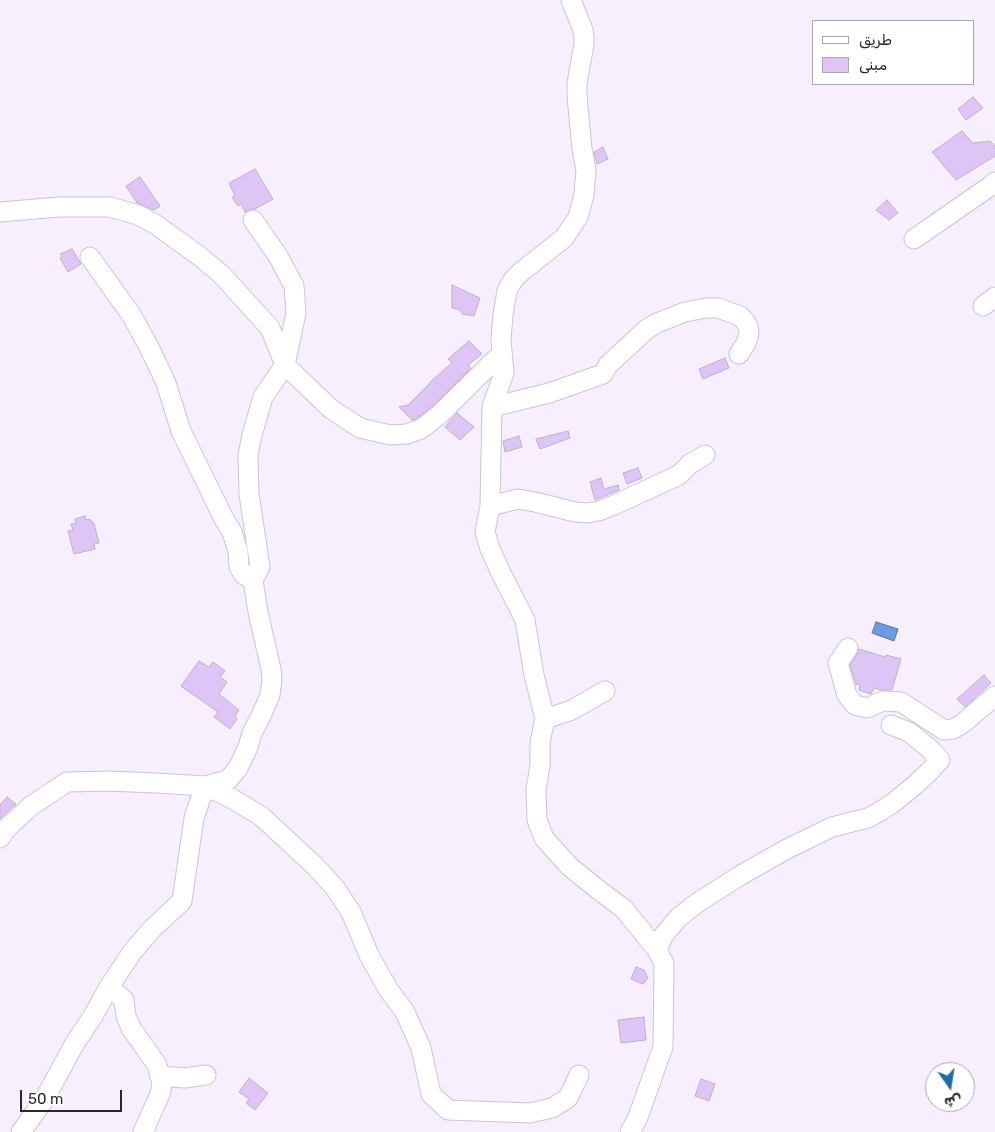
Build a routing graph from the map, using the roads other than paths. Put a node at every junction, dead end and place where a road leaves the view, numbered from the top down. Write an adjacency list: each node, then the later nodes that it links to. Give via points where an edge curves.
1 (571, 0): 7 (street, via 584,37 577,83 586,170 584,195 578,217 564,238 521,272 507,291)
2 (995, 182): 5 (street)
3 (0, 212): 9 (street, via 59,207 110,208 138,215 155,224 221,274 245,300 270,328)
4 (253, 220): 9 (street, via 294,286 296,313)
5 (914, 239)
6 (90, 257): 13 (street, via 132,316 150,349 166,383 181,431 232,532 239,567)
7 (501, 354): 9 (street, via 421,429 390,435 348,422 331,410); 10 (street, via 504,373)
8 (739, 354): 10 (street, via 750,334 740,316 718,308 685,312 647,329 608,365 603,374 549,393)
9 (285, 365): 13 (street, via 263,397 248,455 249,494 260,567)
10 (492, 407): 12 (street)
11 (705, 456): 12 (street, via 690,464 680,475 599,511 575,512 518,499)
12 (490, 506): 17 (street, via 485,532 524,620)
13 (253, 580): 19 (street, via 271,669 270,695 238,768 228,780)
14 (848, 648): 16 (street, via 838,663 847,695 855,705 867,708 883,701 901,702 944,730 962,724)
15 (605, 691): 17 (street, via 572,710)
16 (995, 696)
17 (545, 719): 21 (street, via 536,789 537,820 544,838 569,866 624,909)
18 (891, 725): 21 (street, via 909,732 940,760 893,803 868,818 832,827 787,849 697,902 663,936)
19 (205, 786): 20 (street, via 156,782 67,782 31,806); 22 (street, via 194,818 182,901 133,951); 23 (street, via 261,816 335,888 351,912 388,989 405,1012 421,1048 431,1094 448,1110 530,1112 552,1108 568,1098)
20 (0, 838)
21 (657, 950): 28 (street, via 664,963 663,1047)
22 (109, 988): 25 (street, via 124,1000 131,1028 157,1065); 26 (street, via 44,1100)
23 (579, 1074)
24 (206, 1075): 25 (street, via 185,1078)
25 (160, 1076): 27 (street, via 160,1094)
26 (21, 1132)
27 (143, 1132)
28 (630, 1132)

